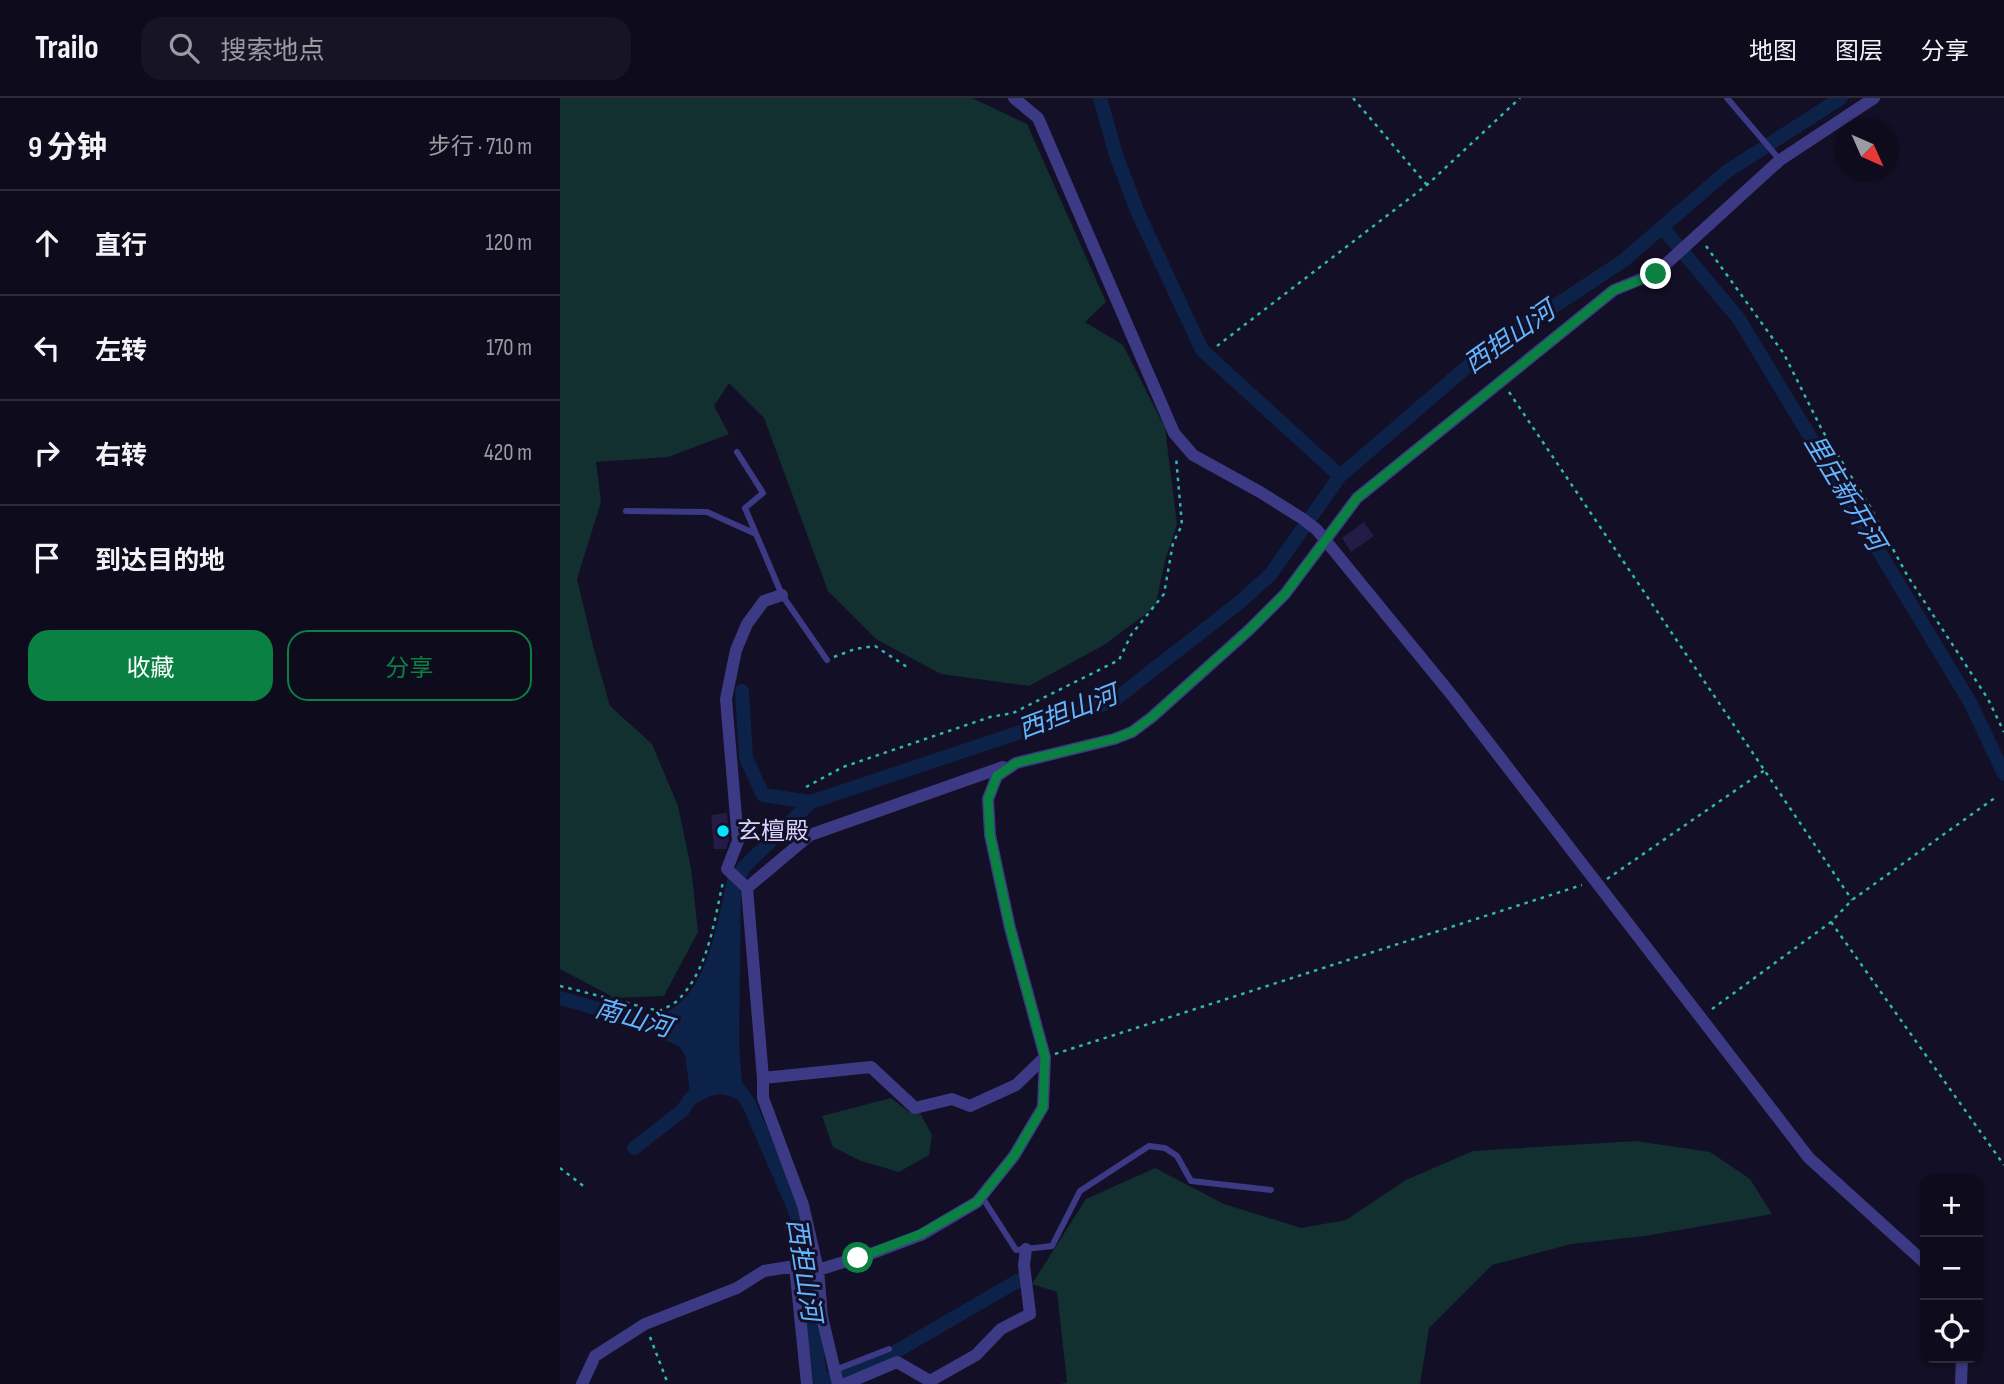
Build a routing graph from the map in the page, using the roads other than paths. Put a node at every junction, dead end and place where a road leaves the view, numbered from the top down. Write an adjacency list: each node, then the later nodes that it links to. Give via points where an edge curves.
1 (1014, 98): 8 (street, via 1038,118 1174,433 1192,455 1303,519)
2 (1727, 98): 4 (lane)
3 (1874, 98): 4 (street)
4 (1780, 160): 8 (street, via 1656,274 1614,290 1357,498)
5 (737, 452): 7 (lane, via 763,493 745,508)
6 (626, 511): 7 (lane, via 708,512)
7 (756, 534): 9 (lane)
8 (1321, 535): 11 (street, via 1285,594 1132,732); 18 (street, via 1455,699 1809,1158)
9 (782, 595): 10 (lane); 12 (street, via 764,601 747,624 736,650 726,699 738,841 727,869)
10 (827, 660)
11 (1016, 763): 12 (street, via 810,835); 13 (street, via 997,776 988,799 990,835)
12 (747, 888): 14 (street)
13 (1045, 1057): 14 (street, via 1016,1085 970,1106 952,1099 915,1108 871,1067); 16 (street, via 1043,1107)
14 (763, 1078): 20 (street, via 762,1098 803,1205)
15 (1272, 1190): 17 (lane, via 1191,1181 1177,1156 1149,1146 1080,1191 1052,1246)
16 (982, 1197): 17 (lane, via 1016,1250); 20 (street, via 921,1234)
17 (1026, 1249): 27 (street, via 1030,1314 1001,1329 976,1355 930,1381 897,1362)
18 (1920, 1258)
19 (795, 1266): 20 (street); 24 (street, via 764,1271 737,1288 645,1324 595,1356); 25 (street)
20 (818, 1270): 23 (street, via 822,1317)
21 (889, 1349): 23 (lane)
22 (1962, 1363): 28 (street)
23 (835, 1370): 26 (street)
24 (582, 1384)
25 (807, 1384)
26 (838, 1384)
27 (845, 1384)
28 (1961, 1384)

